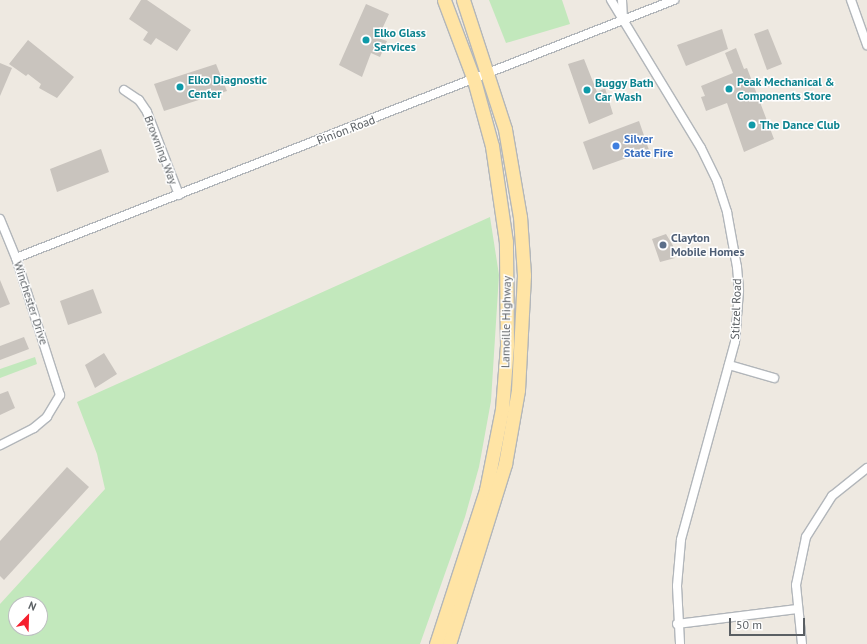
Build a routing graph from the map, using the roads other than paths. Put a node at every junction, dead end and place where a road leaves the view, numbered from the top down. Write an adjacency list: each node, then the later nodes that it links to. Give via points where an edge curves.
1 (444, 0): 10 (main road, Lamoille Highway)
2 (463, 0): 9 (main road, Lamoille Highway)
3 (611, 0): 7 (street, Stitzel Road)
4 (622, 0): 7 (street, Stitzel Road)
5 (674, 0): 7 (street, Pinion Road)
6 (851, 0): 8 (street)
7 (623, 19): 9 (street, Pinion Road); 15 (street, Stitzel Road, via 701,148 725,205 739,291 735,342)
8 (867, 45)
9 (488, 74): 10 (street, Pinion Road); 22 (main road, Lamoille Highway, via 505,129 520,217 524,275 521,354 505,464)
10 (474, 80): 12 (street, Pinion Road); 21 (main road, Lamoille Highway, via 492,146 506,242 507,345 502,409 486,490)
11 (124, 90): 12 (street, Browning Way, via 139,100 147,112)
12 (179, 195): 14 (street, Pinion Road)
13 (0, 219): 14 (street, Winchester Drive)
14 (16, 258): 17 (street, Winchester Drive, via 60,395 47,417 34,428)
15 (729, 365): 16 (street); 20 (street, Stitzel Road, via 681,540)
16 (774, 378)
17 (0, 445)
18 (867, 468): 19 (street, via 832,496 806,537 796,585)
19 (797, 609): 20 (street); 24 (street)
20 (677, 624): 23 (street, Stitzel Road)
21 (436, 644)
22 (449, 644)
23 (680, 644)
24 (802, 644)

